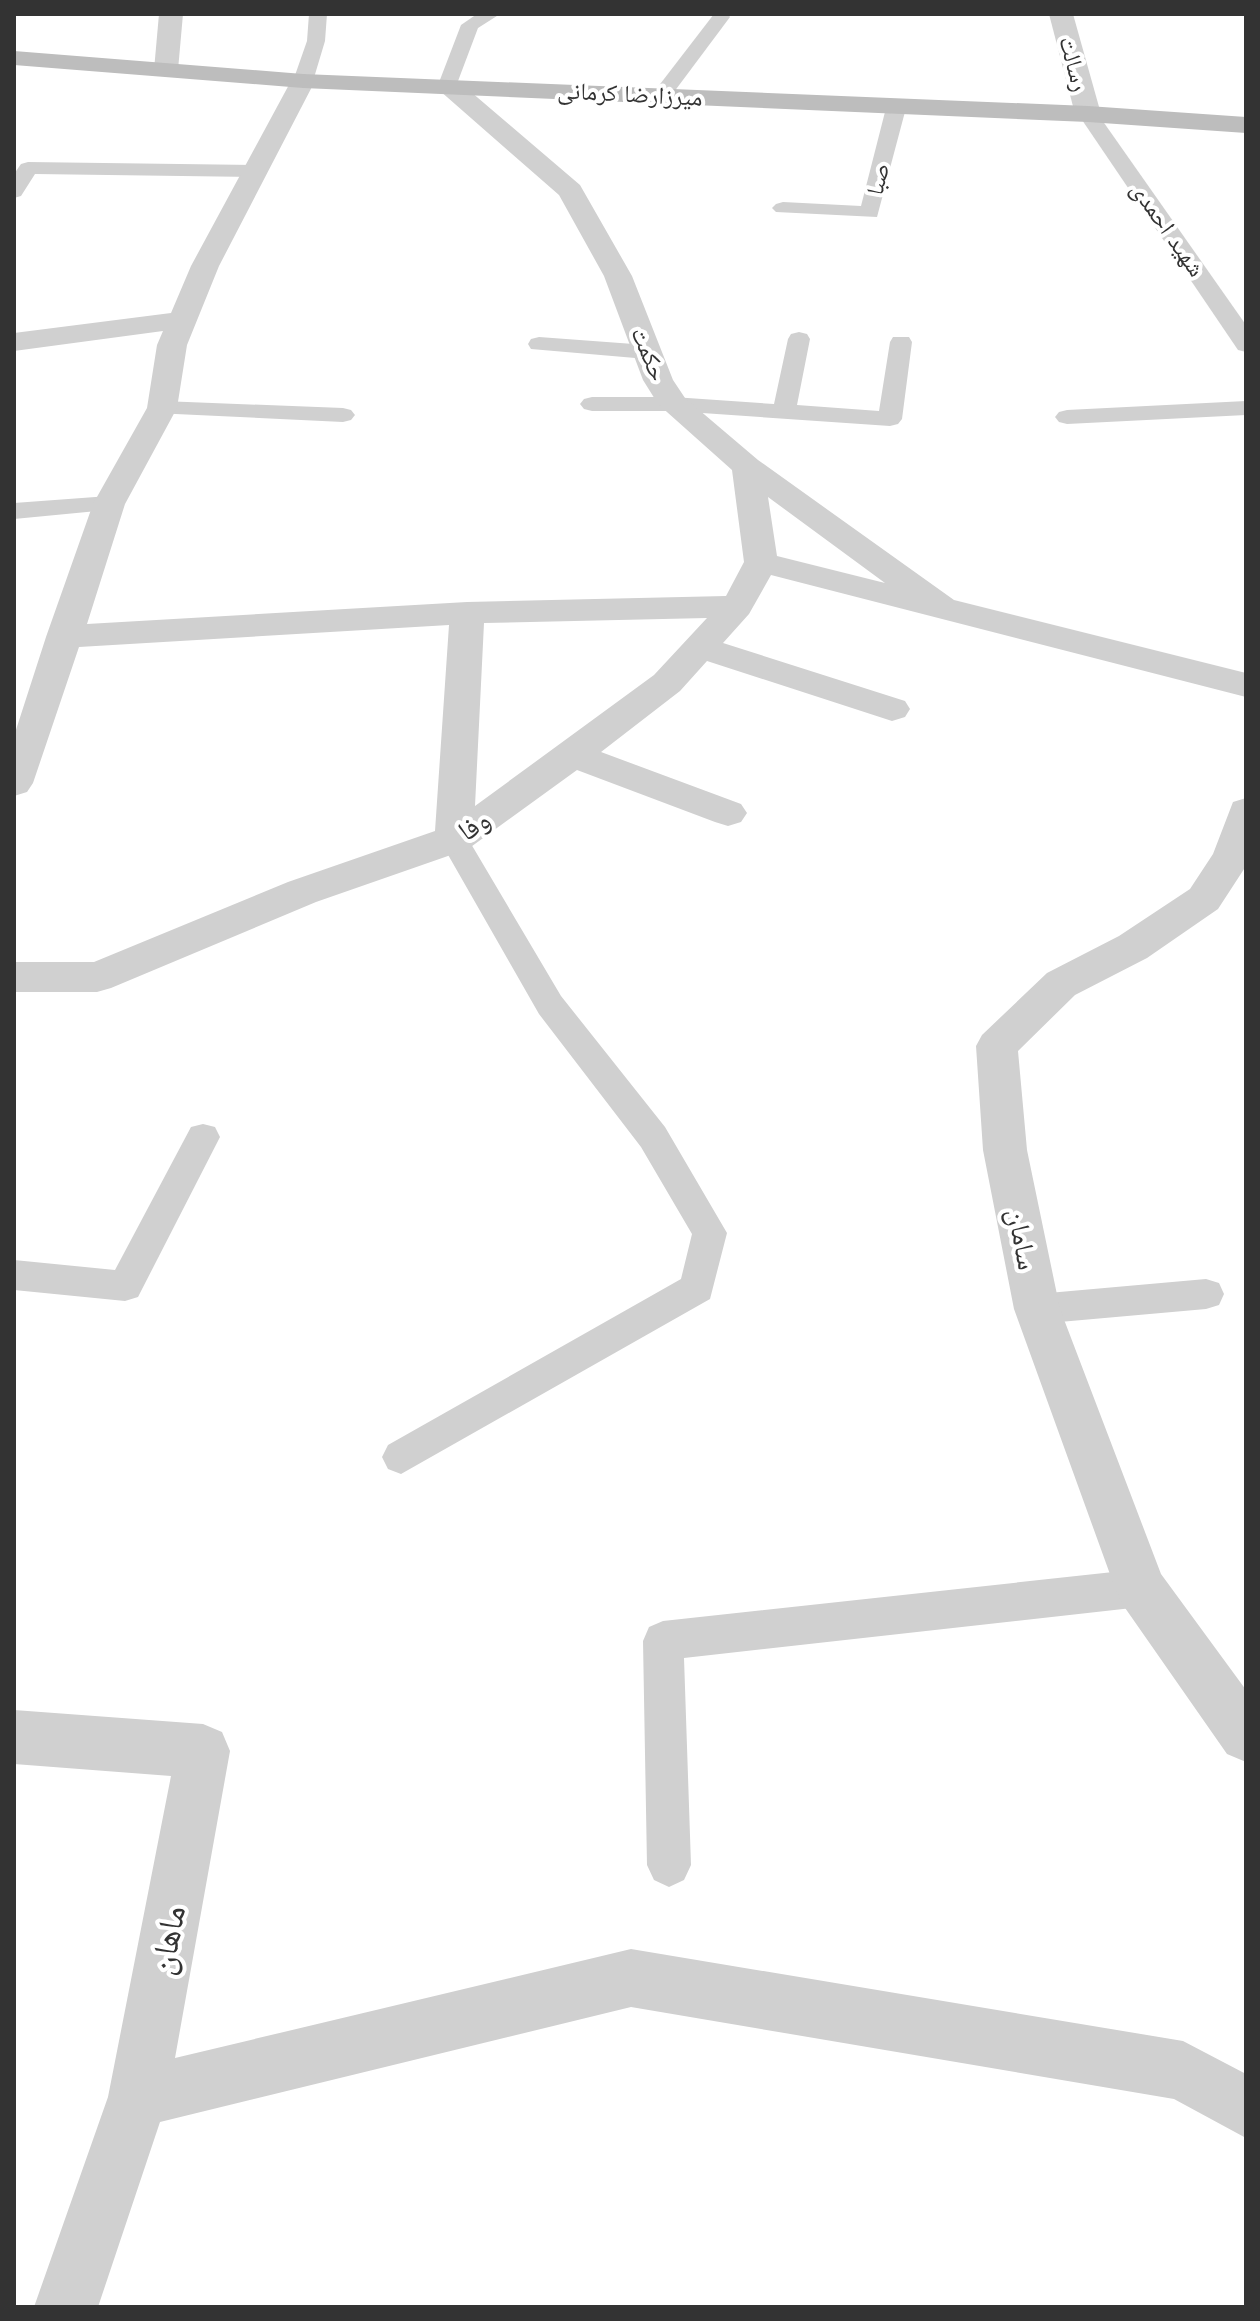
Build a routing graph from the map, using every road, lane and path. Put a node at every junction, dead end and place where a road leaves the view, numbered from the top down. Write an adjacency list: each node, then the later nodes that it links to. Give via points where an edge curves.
1 (171, 14): 9 (street)
2 (318, 14): 10 (lane)
3 (452, 14): 7 (lane)
4 (491, 14): 7 (lane)
5 (1061, 14): 14 (street, رسالت)
6 (721, 17): 12 (lane)
7 (470, 25): 11 (lane)
8 (14, 58): 9 (main road, میرزارضا کرمانی)
9 (166, 70): 10 (main road, میرزارضا کرمانی)
10 (303, 81): 11 (main road, میرزارضا کرمانی); 16 (street)
11 (448, 85): 12 (main road, میرزارضا کرمانی); 25 (street, حکمت, via 570,191 618,276)
12 (661, 96): 13 (main road, میرزارضا کرمانی)
13 (896, 108): 14 (main road, میرزارضا کرمانی); 18 (lane, صبا, via 870,213)
14 (1088, 114): 15 (main road, میرزارضا کرمانی); 24 (lane, شهید احمدی)
15 (1246, 125)
16 (255, 171): 17 (lane, via 28,168); 19 (street)
17 (14, 192)
18 (783, 208)
19 (182, 320): 21 (street); 28 (street, via 172,345)
20 (799, 339): 30 (lane)
21 (14, 342)
22 (901, 342): 30 (lane, via 890,419)
23 (539, 344): 25 (lane)
24 (1246, 345)
25 (647, 352): 27 (street, حکمت)
26 (592, 404): 27 (lane)
27 (673, 404): 30 (lane); 33 (street, حکمت)
28 (162, 408): 31 (lane); 34 (street)
29 (1246, 408): 32 (lane)
30 (784, 412)
31 (343, 415)
32 (1067, 417)
33 (747, 467): 36 (street); 38 (street, حکمت)
34 (109, 504): 35 (lane); 40 (street)
35 (14, 511)
36 (761, 562): 37 (street, وفا); 38 (street, حکمت)
37 (737, 606): 39 (street); 41 (street, وفا)
38 (941, 607): 42 (street, حکمت)
39 (467, 613): 40 (street); 48 (street)
40 (63, 637): 45 (street)
41 (700, 647): 43 (street); 44 (street, وفا, via 667,683)
42 (1246, 685)
43 (892, 709)
44 (573, 755): 47 (street); 48 (street, وفا)
45 (14, 783)
46 (1246, 811): 53 (street, سامان, via 1232,857 1204,899 1133,947 1061,984 997,1046 1005,1150)
47 (728, 813)
48 (454, 839): 49 (street, وفا, via 302,892 97,977); 54 (lane, via 550,1005 653,1137 710,1233 697,1288)
49 (14, 977)
50 (203, 1137): 51 (lane, via 125,1286)
51 (14, 1275)
52 (1206, 1294): 53 (lane)
53 (1037, 1309): 55 (street, سامان)
54 (401, 1457)
55 (1141, 1588): 56 (street, سامان); 58 (lane, via 663,1641)
56 (1246, 1735)
57 (14, 1737): 59 (street, ماهان, via 203,1751)
58 (669, 1865)
59 (138, 2097): 60 (street, via 631,1978 1183,2071); 61 (street, ماهان)
60 (1246, 2108)
61 (66, 2307)

